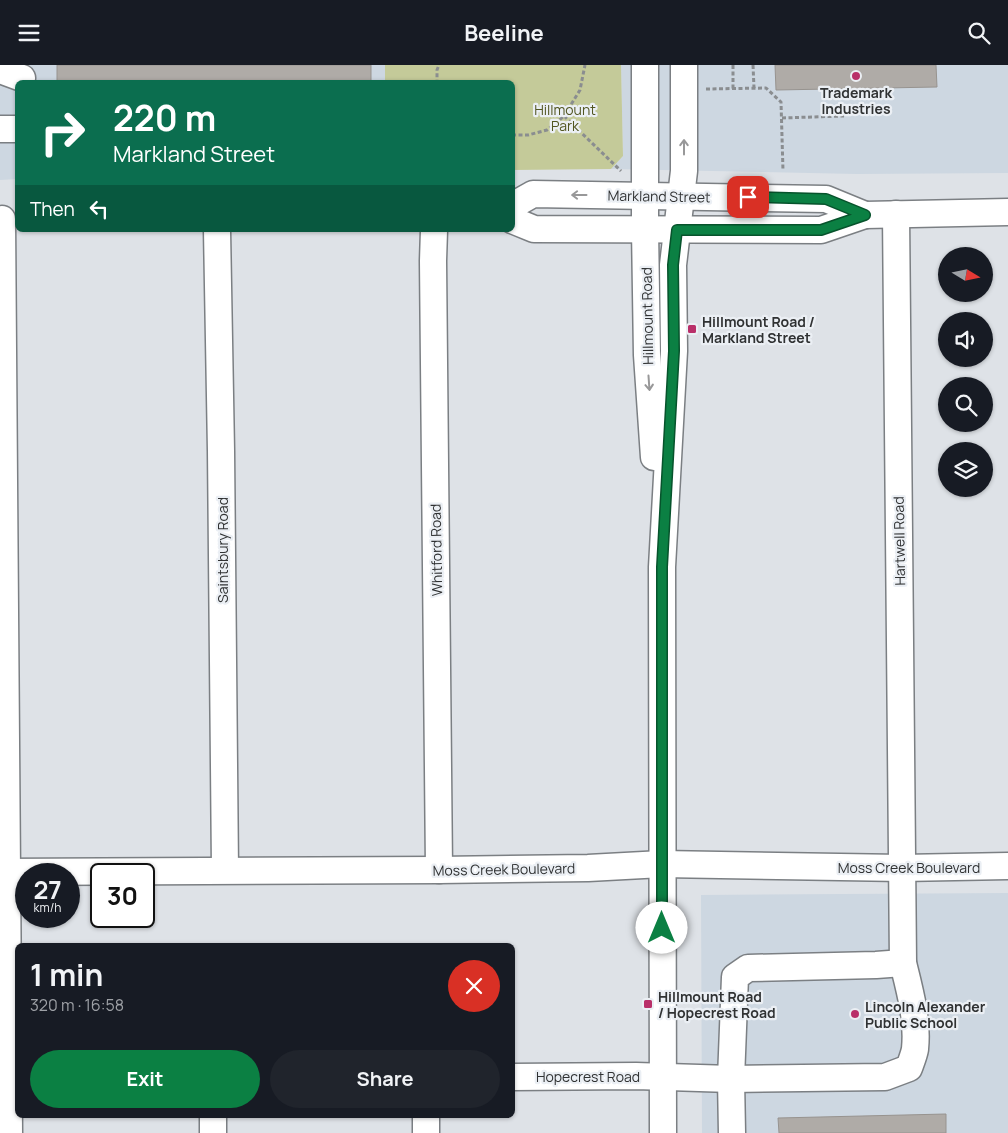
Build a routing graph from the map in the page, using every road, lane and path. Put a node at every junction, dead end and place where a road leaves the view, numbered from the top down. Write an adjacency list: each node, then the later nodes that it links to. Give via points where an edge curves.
1 (439, 65): 7 (path)
2 (585, 65): 11 (path, via 580,90)
3 (645, 65): 19 (street, Hillmount Road)
4 (684, 65): 20 (street, Hillmount Road, one-way to 4)
5 (733, 65): 10 (path)
6 (753, 65): 8 (path)
7 (437, 80)
8 (754, 88): 10 (path); 13 (path, via 766,89 781,102)
9 (698, 89): 10 (path)
10 (733, 89)
11 (564, 116): 16 (path, via 547,130); 17 (path)
12 (844, 116): 13 (path)
13 (782, 118): 18 (path)
14 (0, 129): 15 (street)
15 (15, 129)
16 (515, 135)
17 (621, 171)
18 (783, 171)
19 (645, 195): 20 (street, Markland Street); 21 (street, Markland Street, one-way to 21, via 533,194); 27 (street, Hillmount Road)
20 (681, 196): 24 (street, Markland Street, via 826,199); 28 (street, Hillmount Road)
21 (515, 204)
22 (1008, 212): 23 (street, Markland Street)
23 (896, 214): 24 (street, Markland Street); 34 (street, Hartwell Road)
24 (865, 215): 28 (street, Markland Street, via 821,230)
25 (6, 219): 37 (street)
26 (515, 221): 27 (street, Markland Street, via 534,229)
27 (645, 229): 28 (street, Markland Street); 31 (street, Hillmount Road, one-way to 31, via 647,355)
28 (677, 230): 31 (street, Hillmount Road)
29 (217, 232): 35 (street, Saintsbury Road)
30 (434, 232): 36 (street, Whitford Road)
31 (662, 567): 32 (street, Hillmount Road)
32 (662, 865): 34 (street, Moss Creek Boulevard); 36 (street, Moss Creek Boulevard); 40 (street, Hillmount Road)
33 (1008, 867): 34 (street, Moss Creek Boulevard)
34 (902, 868): 38 (street, Hartwell Road)
35 (225, 870): 36 (street, Moss Creek Boulevard); 37 (street, Moss Creek Boulevard)
36 (439, 870)
37 (4, 872): 42 (street)
38 (903, 963): 41 (street, via 748,968 735,977); 41 (street, Hopecrest Road, via 914,1024 915,1050 909,1068 885,1077)
39 (515, 1077): 40 (street, Hopecrest Road)
40 (663, 1077): 41 (street, Hopecrest Road); 48 (street, Hillmount Road)
41 (731, 1079): 49 (street)
42 (9, 1080): 45 (street)
43 (213, 1118): 46 (street)
44 (426, 1118): 47 (street)
45 (9, 1133)
46 (213, 1133)
47 (426, 1133)
48 (663, 1133)
49 (732, 1133)

